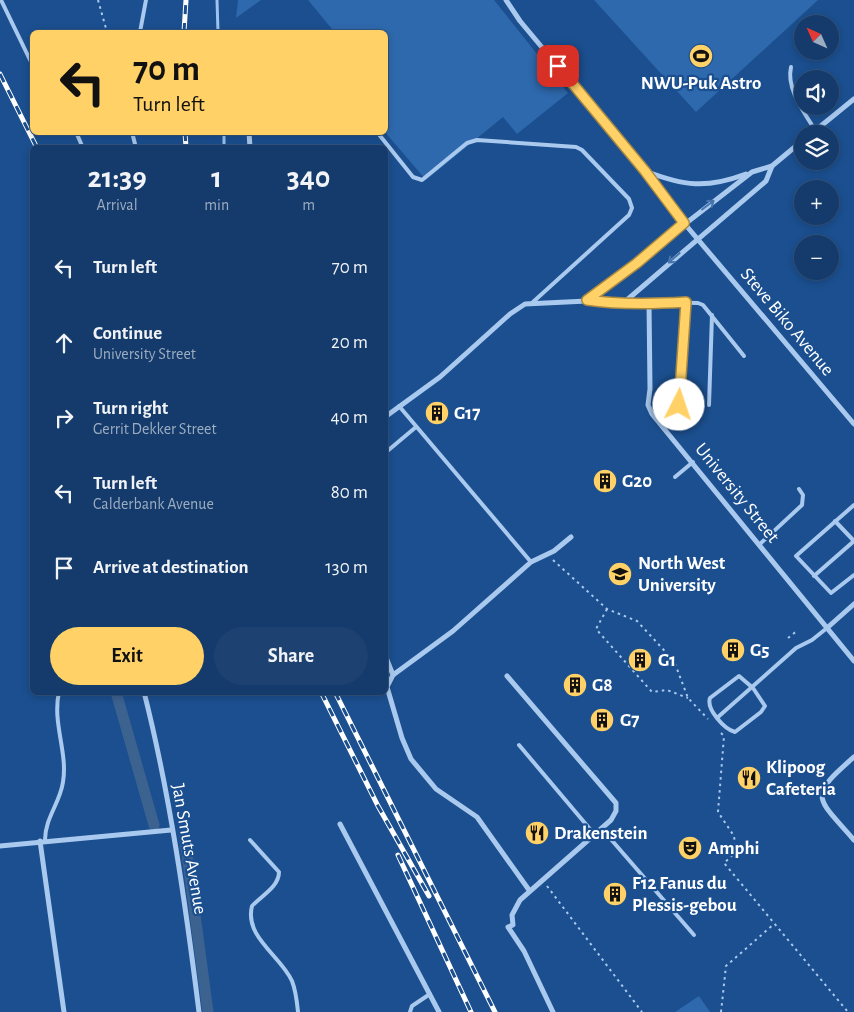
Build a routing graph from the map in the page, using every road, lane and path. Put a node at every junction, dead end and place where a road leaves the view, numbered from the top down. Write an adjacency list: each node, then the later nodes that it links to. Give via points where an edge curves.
1 (1, 0): 7 (lane)
2 (98, 0): 5 (path)
3 (146, 0): 6 (lane)
4 (506, 0): 17 (street, Steve Biko Avenue)
5 (106, 30)
6 (140, 30)
7 (30, 60)
8 (791, 67): 10 (lane, via 789,75 794,93)
9 (854, 99): 11 (street)
10 (810, 125)
11 (822, 125)
12 (379, 135): 13 (lane)
13 (387, 145)
14 (388, 146): 22 (lane, via 413,177 422,180 467,143 477,140 576,147 629,199 632,208 629,215)
15 (794, 148): 16 (street)
16 (772, 166): 18 (street); 20 (street, via 766,181)
17 (645, 171): 18 (street, via 702,185 721,183); 19 (street, Steve Biko Avenue)
18 (752, 172): 19 (street, one-way to 18)
19 (684, 223): 20 (street, Steve Biko Avenue); 21 (street)
20 (697, 238): 25 (street, one-way to 25); 32 (street, Steve Biko Avenue)
21 (587, 300): 22 (street); 25 (street)
22 (533, 302): 30 (street, via 510,314 440,377)
23 (649, 302): 24 (lane); 25 (street); 35 (street, University Street, via 648,405)
24 (686, 302): 26 (lane, via 698,302); 28 (lane)
25 (621, 305)
26 (712, 314): 27 (lane); 29 (lane)
27 (744, 356)
28 (679, 405)
29 (709, 405)
30 (399, 406): 31 (street); 33 (lane)
31 (388, 415)
32 (854, 424)
33 (416, 427): 34 (lane); 43 (lane)
34 (388, 451)
35 (692, 462): 36 (lane); 41 (street, University Street)
36 (675, 477)
37 (799, 489): 41 (lane, via 803,495 802,505)
38 (854, 505): 39 (lane)
39 (835, 521): 45 (lane, via 796,556); 45 (lane, via 854,541)
40 (572, 537): 42 (street)
41 (760, 544): 48 (street, University Street)
42 (546, 555): 43 (street); 47 (path)
43 (530, 562): 53 (street, via 453,631)
44 (854, 575): 45 (lane, via 832,593)
45 (814, 576)
46 (854, 604): 48 (street)
47 (607, 609): 58 (path, via 637,620 674,661); 58 (path, via 596,628 652,692 667,690)
48 (827, 628): 51 (street, University Street); 55 (lane, via 796,648)
49 (798, 630): 50 (path)
50 (788, 638)
51 (854, 661)
52 (388, 662): 53 (street)
53 (393, 675): 73 (street, via 388,694 411,759 436,789 477,817)
54 (508, 676): 65 (street, via 616,803 616,811)
55 (753, 688): 59 (lane); 59 (lane, via 739,676 710,698 710,707); 59 (lane, via 764,702 761,712 735,732 726,728)
56 (59, 695): 70 (lane, via 56,718 64,781)
57 (145, 695): 66 (street, Jan Smuts Avenue)
58 (688, 698): 60 (path)
59 (718, 718)
60 (712, 724)
61 (718, 730): 74 (path, via 724,736 718,812 734,836 736,852 724,863)
62 (519, 745): 67 (lane)
63 (854, 756): 69 (street, via 823,786 822,794 823,804)
64 (340, 824): 76 (street)
65 (602, 829): 67 (street); 75 (lane)
66 (171, 830): 70 (street); 78 (street, Jan Smuts Avenue)
67 (595, 835): 72 (street)
68 (250, 840): 79 (lane, via 279,872 276,884 252,906 251,919 256,935 291,979)
69 (854, 840)
70 (42, 841): 71 (street); 77 (street)
71 (0, 846)
72 (543, 880): 73 (street); 83 (path)
73 (529, 890): 82 (street, via 515,907 512,925 508,927 524,951)
74 (774, 924): 84 (path, via 726,966); 85 (path)
75 (694, 935)
76 (430, 994): 80 (lane, via 412,1006); 81 (street)
77 (64, 1012)
78 (199, 1012)
79 (298, 1012)
80 (410, 1012)
81 (439, 1012)
82 (552, 1012)
83 (642, 1012)
84 (721, 1012)
85 (848, 1012)

